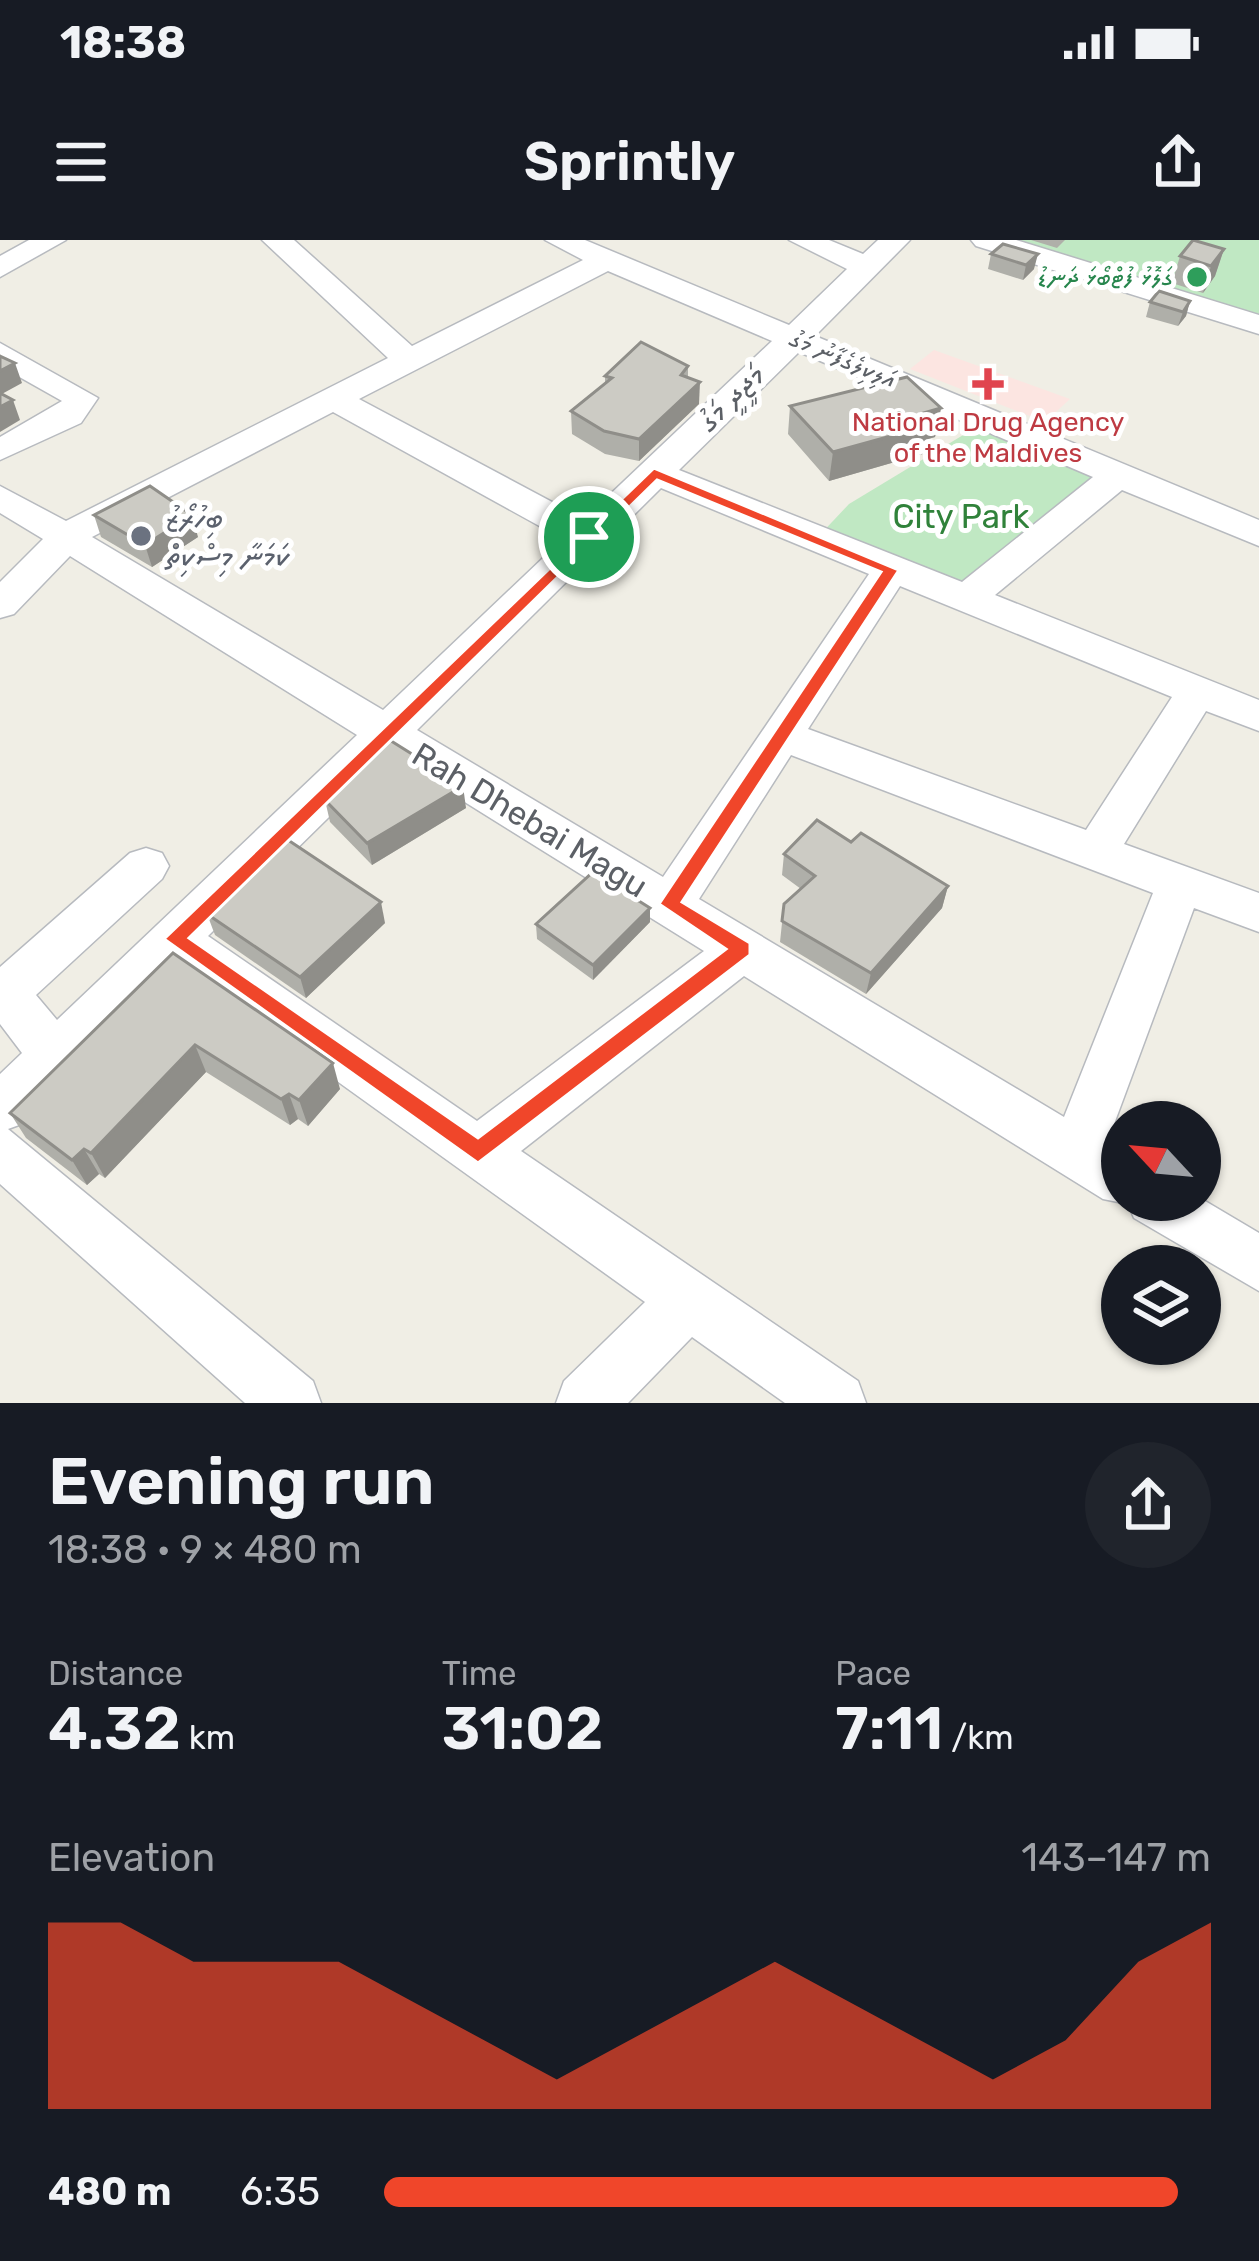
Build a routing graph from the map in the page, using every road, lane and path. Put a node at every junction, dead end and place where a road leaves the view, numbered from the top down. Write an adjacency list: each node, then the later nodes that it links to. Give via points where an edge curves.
1 (51, 240): 8 (street)
2 (277, 240): 12 (street)
3 (560, 240): 7 (street, އަލިކިލެގެފާނު މަގު)
4 (804, 240): 6 (street)
5 (986, 240): 9 (street)
6 (881, 253): 10 (street, މަޖީދީ މަގު)
7 (608, 260): 10 (street, އަލިކިލެގެފާނު މަގު); 12 (street)
8 (2, 265)
9 (1259, 325)
10 (794, 338): 15 (street, މަޖީދީ މަގު); 16 (street, އަލިކިލެގެފާނު މަގު)
11 (0, 353): 14 (street, via 81,398 69,416)
12 (410, 361): 13 (street)
13 (334, 398): 20 (street); 21 (street)
14 (0, 450)
15 (654, 473): 21 (street, މަޖީދީ މަގު); 22 (street)
16 (1118, 475): 19 (street, އަލިކިލެގެފާނު މަގު); 23 (street)
17 (1259, 496): 19 (street)
18 (0, 497): 20 (street, Rah Dhebai Magu)
19 (1246, 529)
20 (68, 536): 24 (street); 27 (street, Rah Dhebai Magu)
21 (589, 537): 27 (street, މަޖީދީ މަގު)
22 (891, 570): 23 (street); 28 (street)
23 (966, 599): 25 (street)
24 (0, 605)
25 (1197, 691): 26 (street); 29 (street)
26 (1259, 716)
27 (386, 734): 32 (street, Rah Dhebai Magu); 34 (street, މަޖީދީ މަގު)
28 (781, 735): 29 (street); 32 (street)
29 (1096, 852): 31 (street)
30 (146, 866): 36 (street)
31 (1180, 884): 33 (street); 41 (street)
32 (670, 904): 35 (street, Rah Dhebai Magu)
33 (1259, 913)
34 (175, 939): 37 (street, މަޖީދީ މަގު); 40 (street)
35 (742, 949): 40 (street); 41 (street, Rah Dhebai Magu)
36 (2, 990): 37 (street)
37 (55, 1055): 38 (street, މަޖީދީ މަގު)
38 (0, 1108)
39 (0, 1150): 46 (street)
40 (478, 1152): 45 (street)
41 (1076, 1153): 42 (street, Rah Dhebai Magu)
42 (1101, 1168)
43 (1188, 1221): 44 (street)
44 (1259, 1264)
45 (688, 1300): 47 (street); 48 (street)
46 (291, 1403)
47 (586, 1403)
48 (836, 1403)

